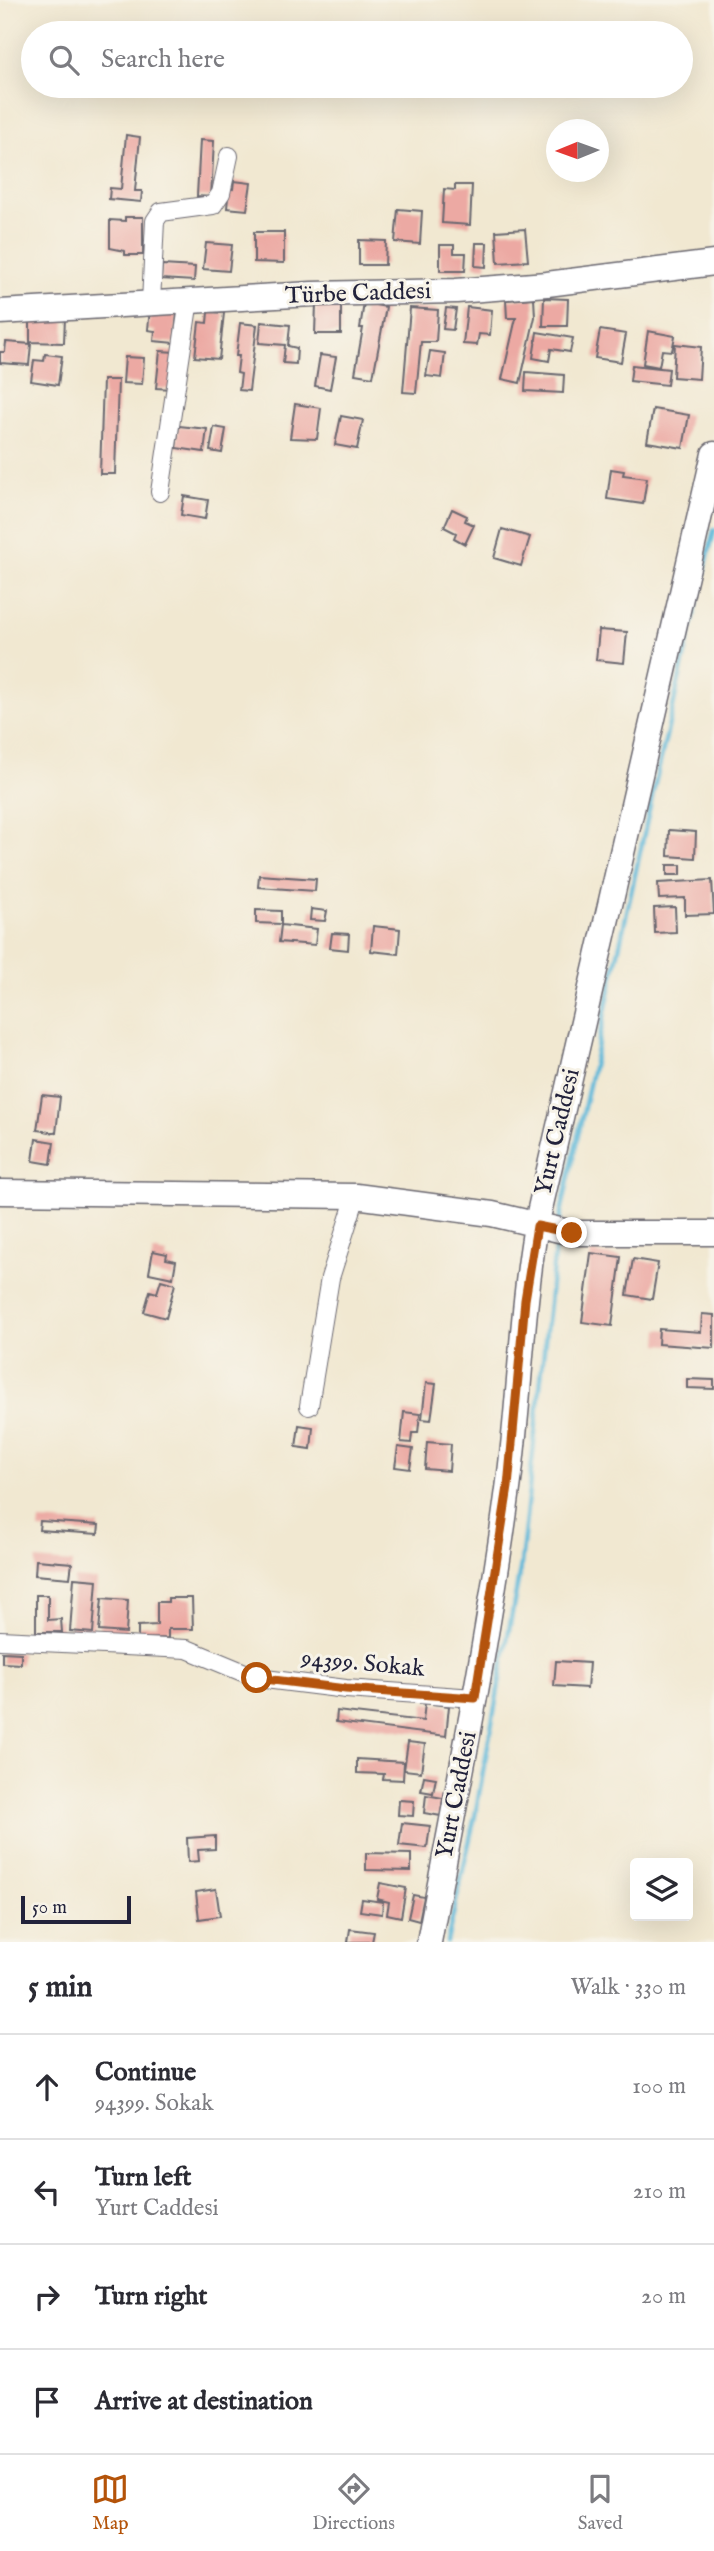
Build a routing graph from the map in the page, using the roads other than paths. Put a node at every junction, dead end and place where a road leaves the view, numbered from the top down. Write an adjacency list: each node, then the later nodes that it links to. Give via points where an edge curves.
1 (229, 156): 4 (street, via 214,205 161,212 155,221)
2 (714, 263): 3 (street, Türbe Caddesi, via 456,291)
3 (189, 300): 4 (street, Türbe Caddesi); 7 (street)
4 (151, 302): 5 (street, Türbe Caddesi)
5 (0, 312)
6 (714, 454): 10 (street, Yurt Caddesi)
7 (160, 492)
8 (0, 1192): 9 (street)
9 (356, 1196): 10 (street, via 492,1214); 12 (street, via 330,1278)
10 (537, 1226): 11 (street, via 572,1233); 14 (street, Yurt Caddesi, via 525,1300 508,1487)
11 (714, 1233)
12 (309, 1406)
13 (0, 1640): 14 (street, 94399. Sokak, via 187,1649 257,1678)
14 (475, 1698): 15 (street, Yurt Caddesi)
15 (429, 1942)

